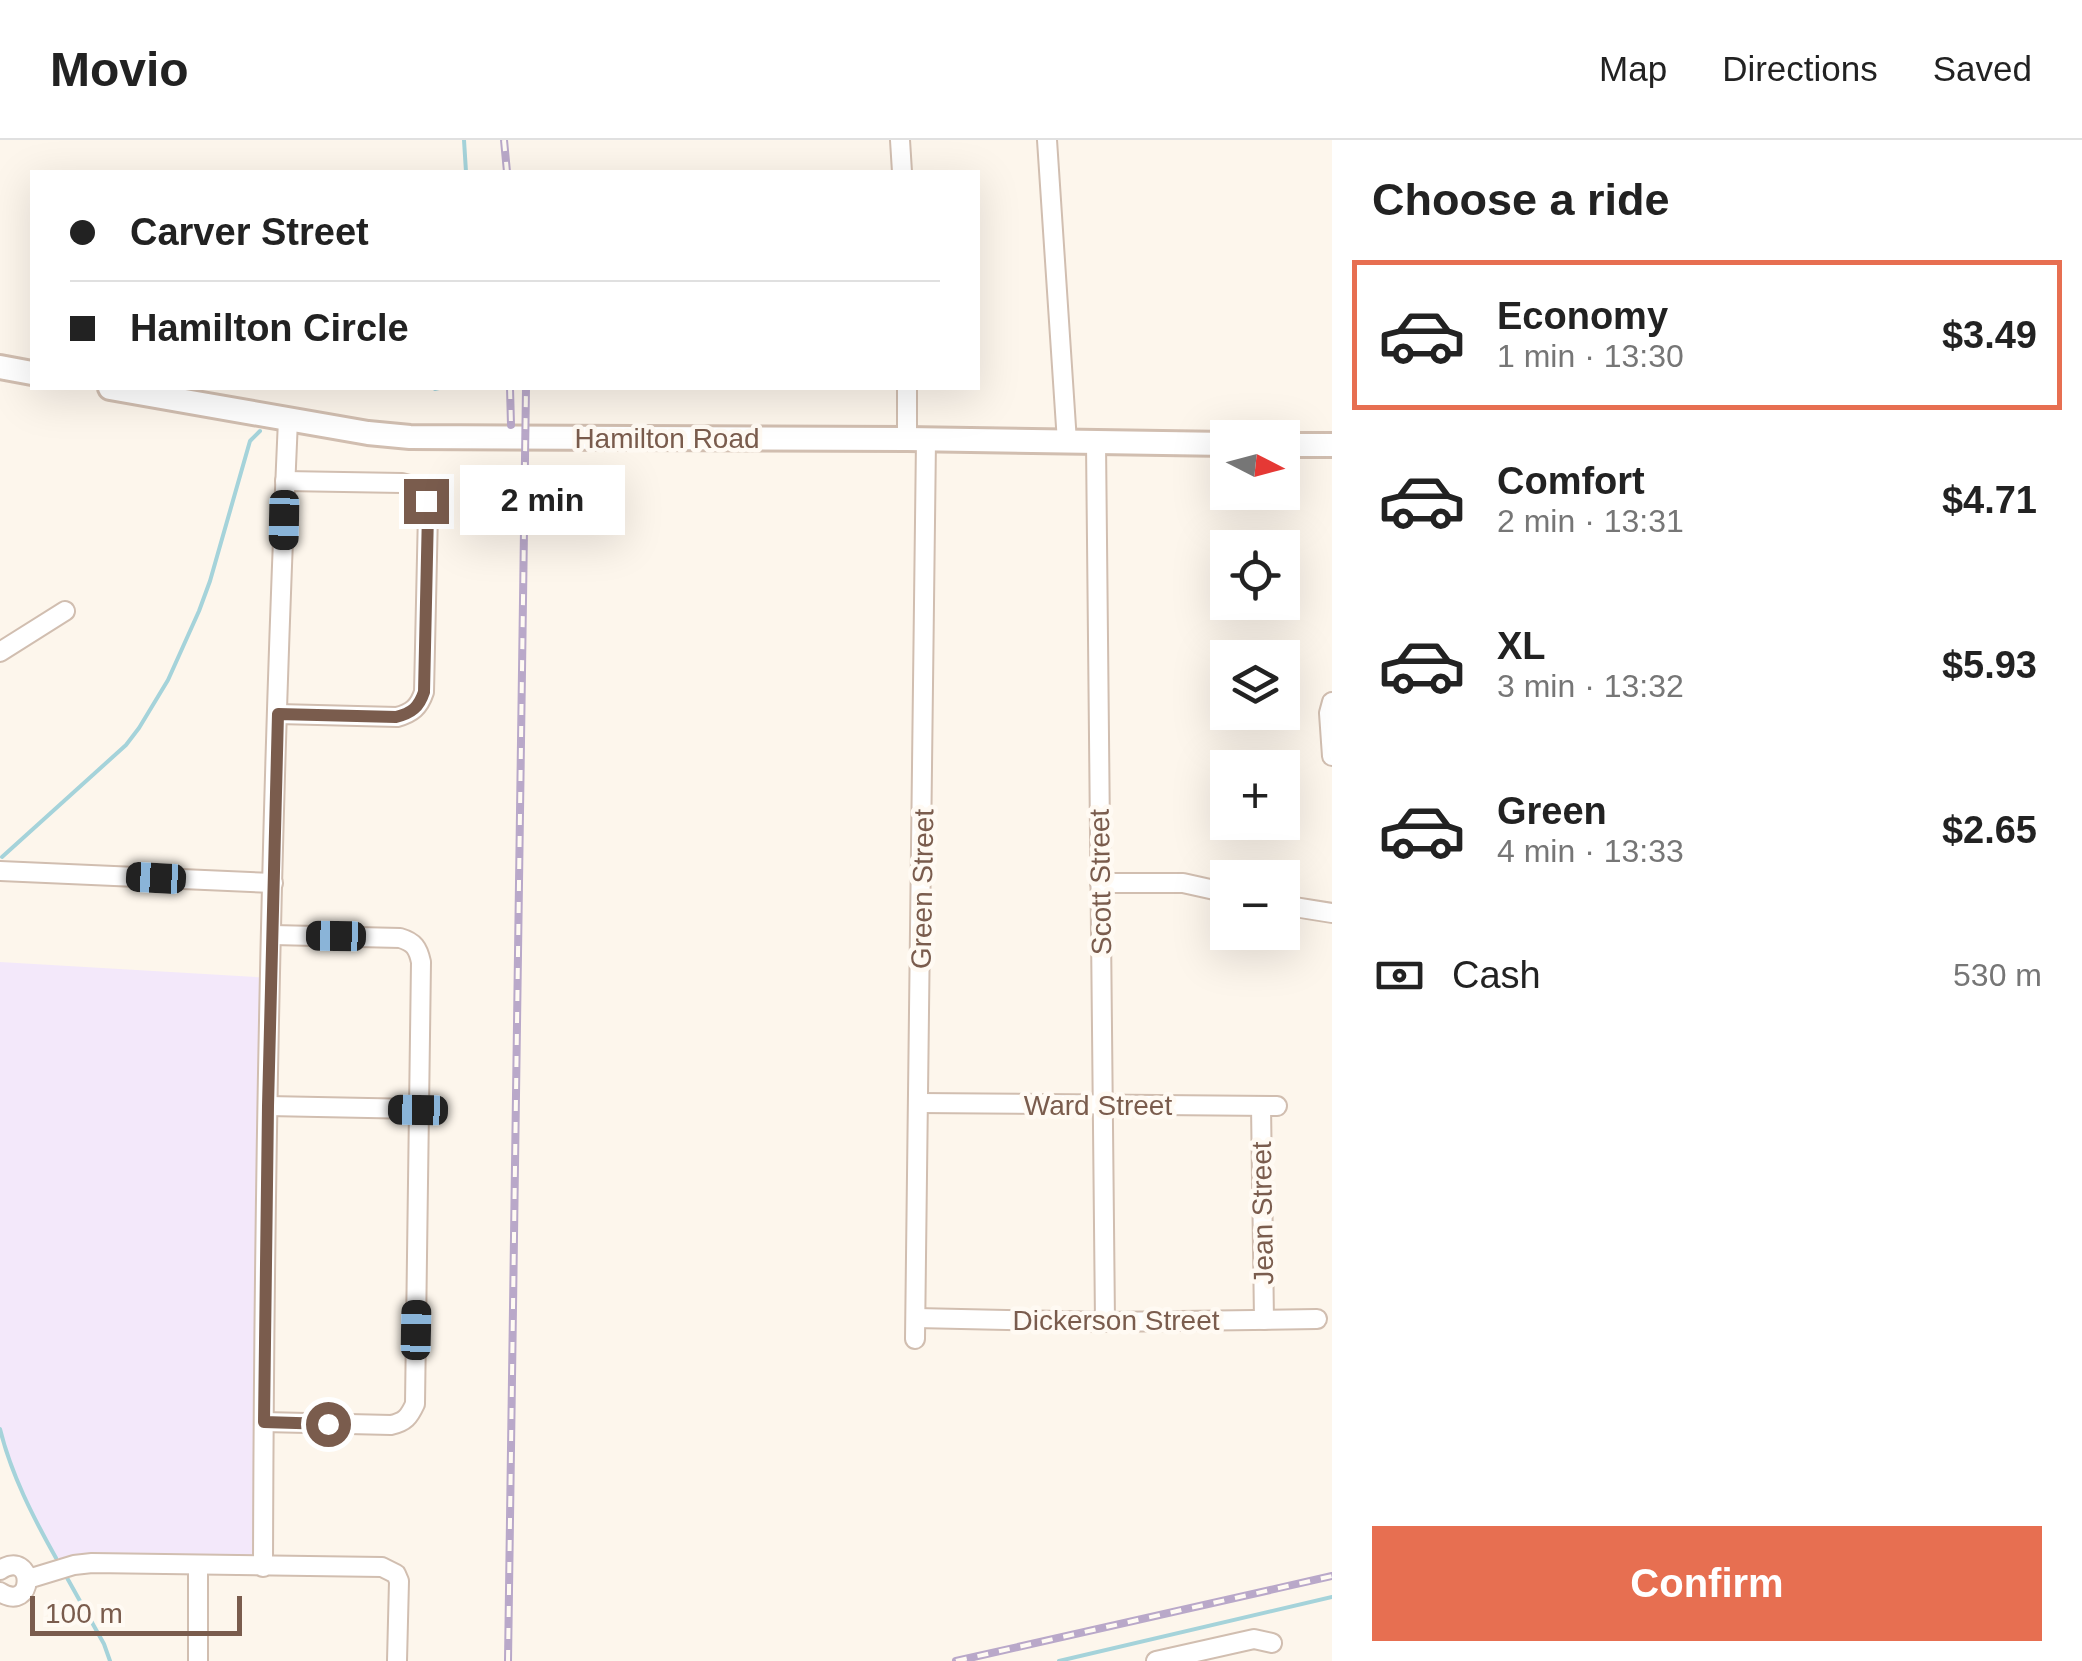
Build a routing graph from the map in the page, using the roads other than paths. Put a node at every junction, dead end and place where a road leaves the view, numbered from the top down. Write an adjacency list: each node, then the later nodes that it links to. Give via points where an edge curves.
1 (900, 140): 3 (street)
2 (1047, 140): 10 (street)
3 (902, 170)
4 (0, 367): 5 (street)
5 (30, 373)
6 (121, 390): 8 (street, Hamilton Road)
7 (907, 390): 9 (street, Green Street)
8 (288, 420): 9 (street, Hamilton Road, via 410,436); 15 (street)
9 (916, 439): 10 (street, Hamilton Road); 28 (street, Green Street)
10 (1067, 442): 11 (street, Hamilton Road)
11 (1096, 443): 12 (street, Hamilton Road); 22 (street, Scott Street)
12 (1210, 444)
13 (1300, 445): 14 (street)
14 (1332, 445)
15 (285, 481): 19 (street); 19 (street, via 402,483 426,501 424,692 413,712 396,717)
16 (65, 611): 17 (street)
17 (0, 652)
18 (1332, 702): 20 (street)
19 (278, 714): 23 (street)
20 (1332, 756)
21 (0, 871): 23 (street)
22 (1100, 882): 24 (street); 29 (street, Scott Street)
23 (273, 883): 27 (street)
24 (1210, 889)
25 (1300, 908): 26 (street)
26 (1332, 913)
27 (272, 934): 30 (street); 32 (street, via 400,938 416,946 422,962)
28 (919, 1104): 29 (street, Ward Street); 33 (street, Green Street)
29 (1102, 1105): 31 (street, Ward Street); 36 (street, Scott Street)
30 (268, 1106): 32 (street); 38 (street)
31 (1269, 1106): 34 (street, Jean Street)
32 (418, 1110): 38 (street, via 410,1415 391,1424)
33 (916, 1318): 36 (street, Dickerson Street); 37 (street, Green Street)
34 (1264, 1320): 35 (street, Dickerson Street); 36 (street, Dickerson Street)
35 (1317, 1320)
36 (1105, 1322)
37 (915, 1339)
38 (264, 1422): 40 (street)
39 (198, 1566): 40 (street); 42 (street, via 74,1564); 45 (street)
40 (264, 1566): 46 (street, via 390,1569 400,1589)
41 (0, 1570): 42 (street, via 18,1566)
42 (28, 1579): 43 (street, via 22,1594)
43 (0, 1593)
44 (1272, 1643): 47 (street, via 1254,1639)
45 (198, 1661)
46 (397, 1661)
47 (1156, 1661)

